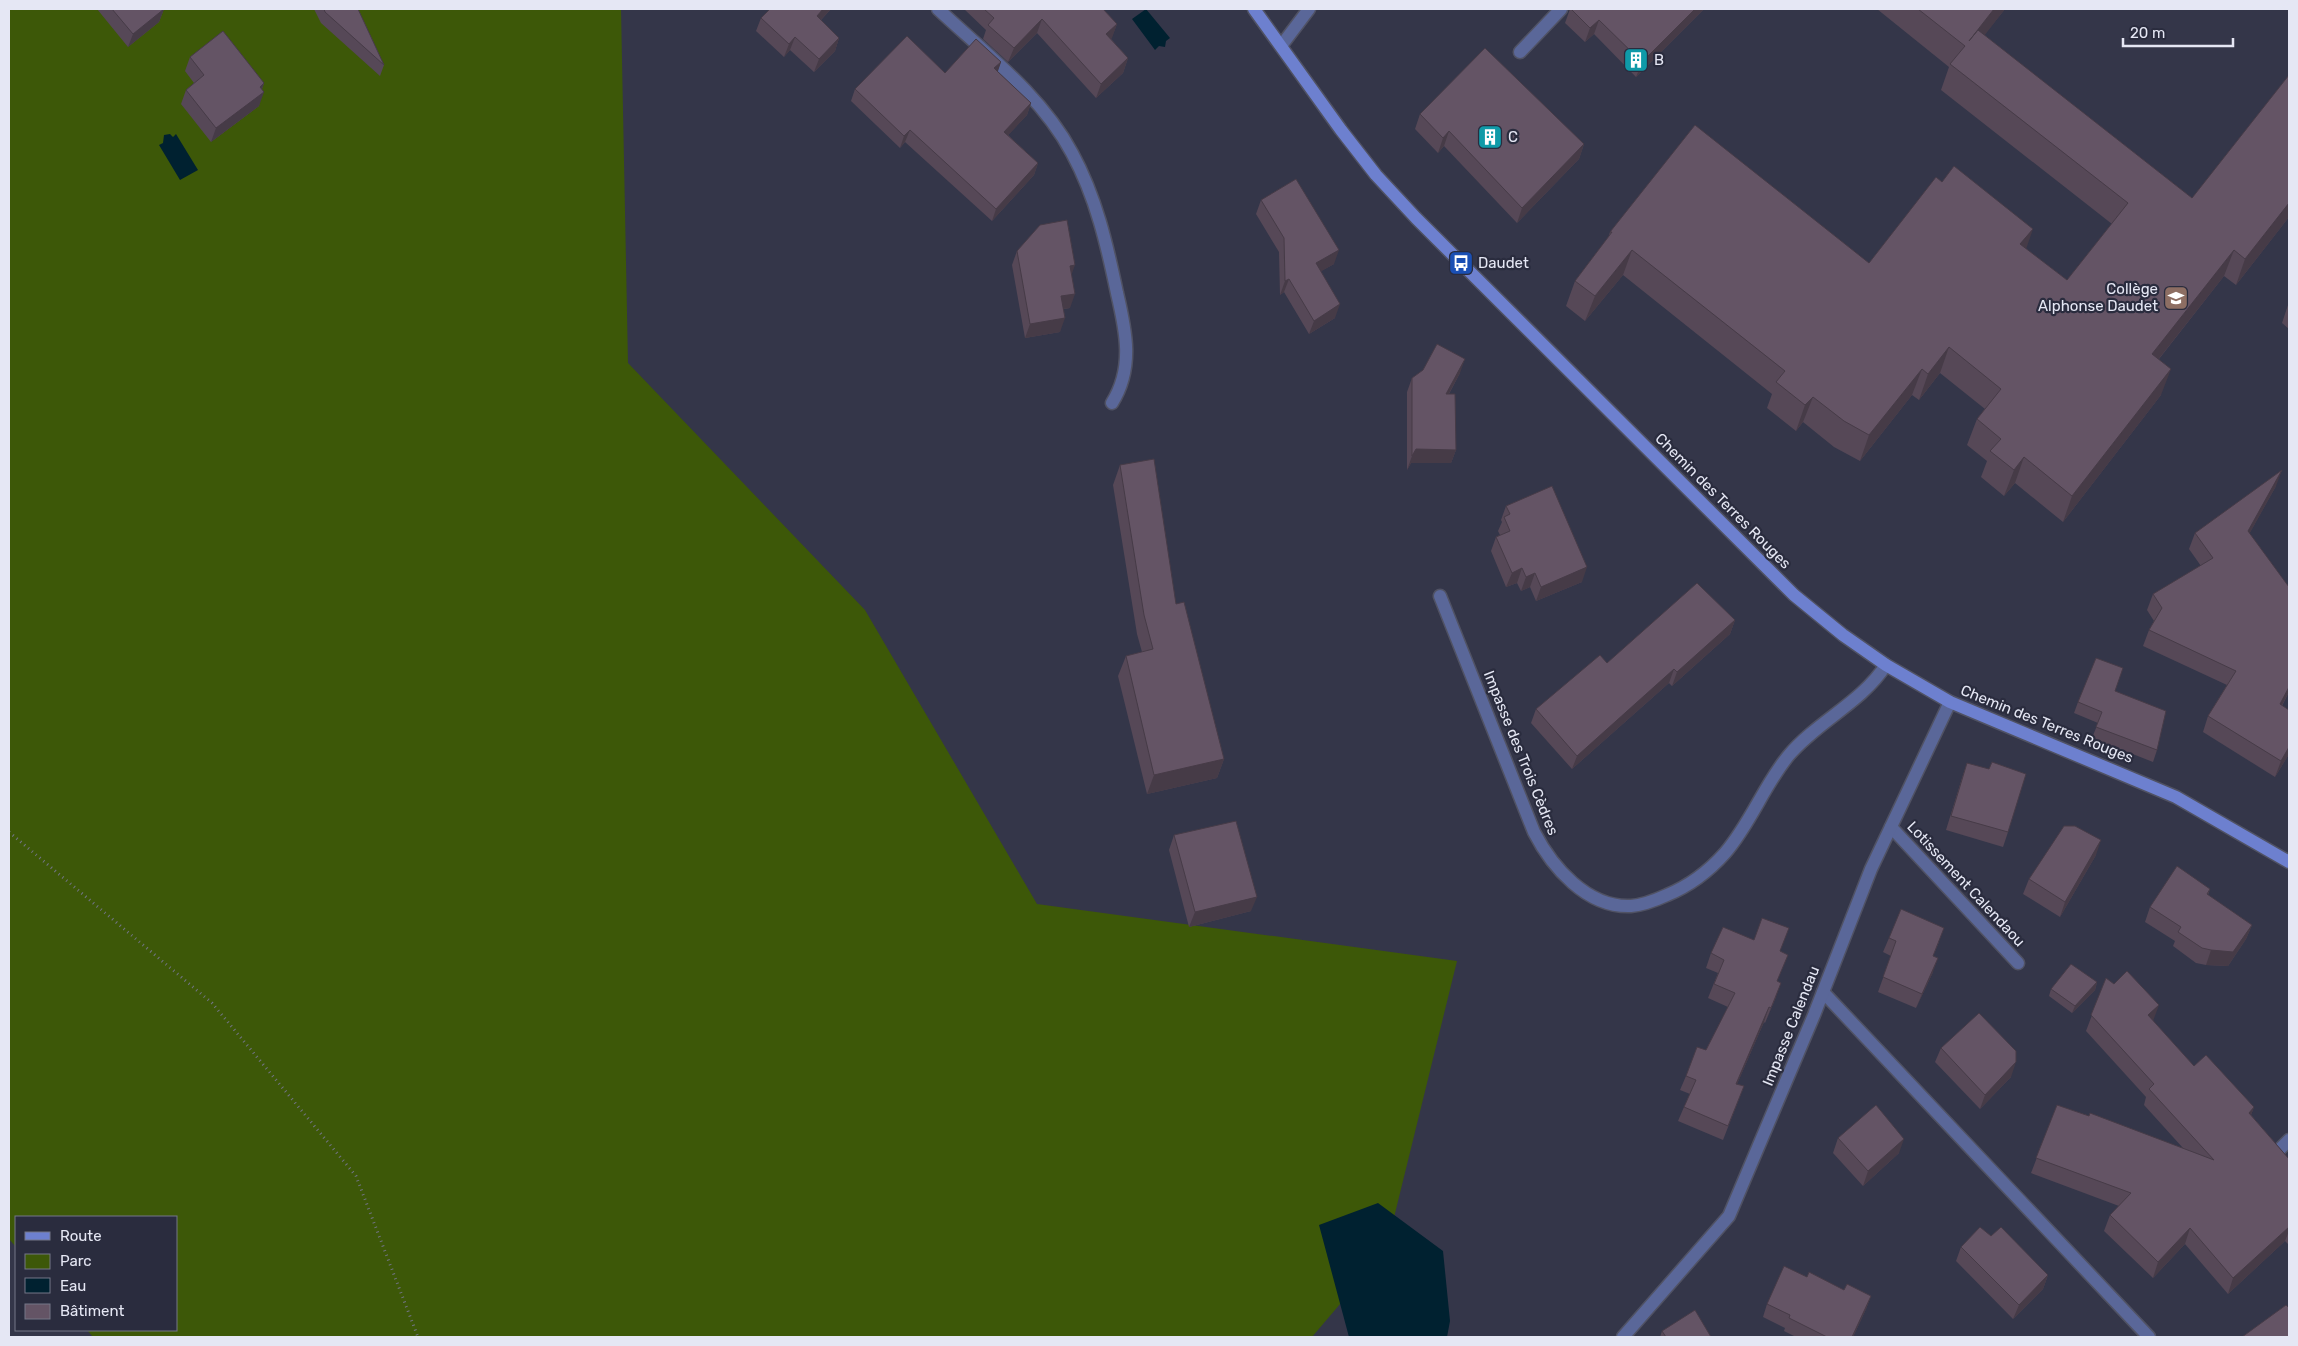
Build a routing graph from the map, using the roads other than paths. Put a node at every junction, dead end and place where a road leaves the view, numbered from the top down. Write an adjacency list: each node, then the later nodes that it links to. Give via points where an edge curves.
1 (938, 9): 7 (street, via 1039,106 1071,151 1086,181 1102,227 1126,334 1125,371)
2 (1254, 9): 5 (main road, Chemin des Terres Rouges)
3 (1309, 9): 5 (street)
4 (1561, 9): 6 (street)
5 (1281, 46): 9 (main road, Chemin des Terres Rouges, via 1340,130 1416,218 1794,595)
6 (1520, 52)
7 (1112, 403)
8 (1440, 596): 9 (street, Impasse des Trois Cèdres, via 1543,850 1566,878 1597,899 1613,905 1648,903 1679,890 1711,868 1737,838 1781,764 1799,744 1867,689)
9 (1886, 665): 10 (main road, Chemin des Terres Rouges)
10 (1950, 702): 11 (street, Impasse Calendau); 12 (main road, Chemin des Terres Rouges, via 2176,796)
11 (1891, 827): 13 (street, Lotissement Calendaou); 14 (street, Impasse Calendau, via 1854,909)
12 (2289, 862)
13 (2018, 963)
14 (1823, 992): 17 (street, Impasse Calendau, via 1729,1216); 18 (street)
15 (2289, 1140): 16 (street)
16 (2276, 1153)
17 (1623, 1337)
18 (2149, 1337)

